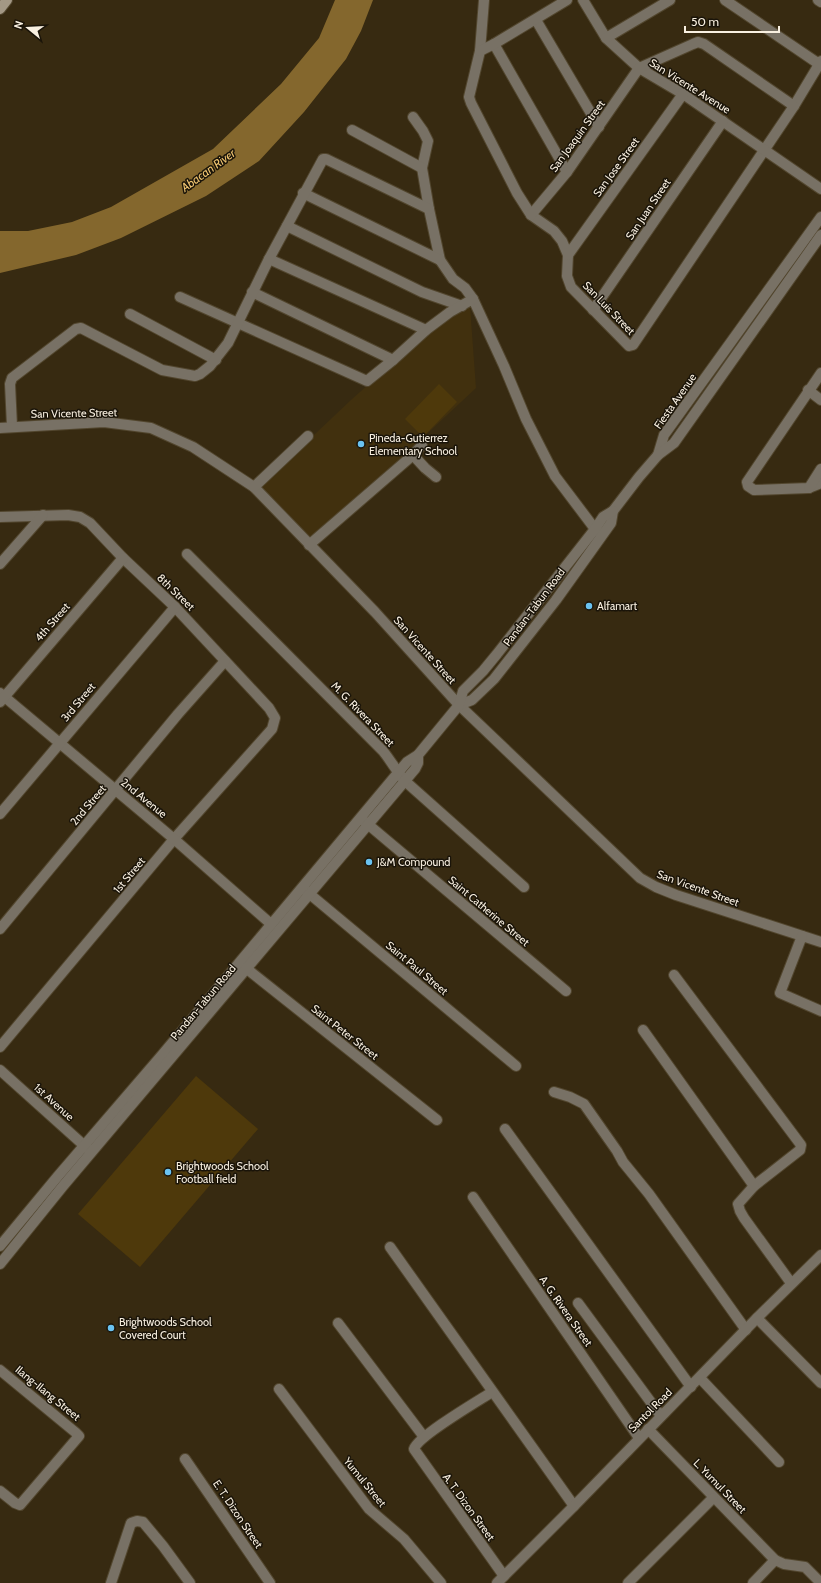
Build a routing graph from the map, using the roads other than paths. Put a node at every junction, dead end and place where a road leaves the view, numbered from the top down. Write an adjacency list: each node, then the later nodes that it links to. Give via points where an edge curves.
1 (7, 0): 9 (street)
2 (484, 0): 13 (street, San Luis Street)
3 (567, 0): 10 (street)
4 (583, 0): 11 (street, San Vicente Avenue)
5 (670, 0): 11 (street)
6 (725, 0): 14 (street)
7 (818, 0): 8 (street)
8 (821, 2)
9 (0, 10)
10 (536, 20): 12 (street); 20 (street)
11 (606, 38): 15 (street, San Vicente Avenue)
12 (494, 44): 13 (street); 24 (street)
13 (480, 51): 28 (street, San Luis Street, via 469,97 517,193)
14 (820, 62): 17 (street, San Luis Street)
15 (639, 68): 16 (street, San Vicente Avenue); 17 (street, via 698,42); 20 (street, San Joaquin Street)
16 (683, 94): 19 (street, San Vicente Avenue); 32 (street, San Jose Street)
17 (794, 106): 22 (street, San Luis Street)
18 (413, 117): 23 (street, via 428,140)
19 (723, 121): 22 (street, San Vicente Avenue); 39 (street, San Juan Street)
20 (599, 127): 24 (street, San Joaquin Street)
21 (352, 130): 23 (street)
22 (763, 150): 25 (street, San Vicente Avenue); 39 (street, San Luis Street, via 633,344 629,346)
23 (422, 168): 27 (street)
24 (567, 172): 28 (street, San Joaquin Street)
25 (821, 189)
26 (303, 193): 27 (street, via 321,162 326,159); 30 (street); 34 (street)
27 (429, 209): 34 (street)
28 (531, 215): 32 (street, San Luis Street, via 554,231)
29 (821, 217): 47 (street, Fiesta Avenue)
30 (287, 226): 33 (street); 38 (street, via 422,292)
31 (821, 235): 49 (street)
32 (568, 255): 39 (street, San Luis Street, via 567,276 571,287)
33 (269, 259): 35 (street); 42 (street)
34 (440, 260): 37 (street, via 453,279 465,288)
35 (252, 292): 41 (street); 44 (street)
36 (180, 297): 41 (street)
37 (473, 299): 38 (street); 63 (street, via 526,419 555,476)
38 (462, 306): 42 (street)
39 (593, 310)
40 (130, 314): 43 (street)
41 (239, 323): 43 (street); 44 (street, via 367,381)
42 (426, 330): 44 (street)
43 (216, 360): 50 (street, via 195,376 162,370 81,328 76,329 12,378)
44 (393, 360)
45 (821, 373): 46 (street)
46 (808, 390): 48 (street); 60 (street, via 747,482 754,490)
47 (695, 394): 49 (street); 55 (street, Fiesta Avenue, via 664,435)
48 (821, 400)
49 (704, 401): 55 (street, via 674,443)
50 (12, 426): 51 (street, San Vicente Street); 59 (street, San Vicente Street, via 104,422 151,428 193,447)
51 (0, 428)
52 (308, 436): 59 (street)
53 (422, 445): 54 (street)
54 (413, 454): 57 (street); 64 (street)
55 (658, 455): 63 (street, Pandan-Tabun Road, via 616,506 611,523)
56 (821, 469): 60 (street)
57 (436, 477)
58 (821, 483): 60 (street)
59 (254, 488): 64 (street, San Vicente Street)
60 (809, 488)
61 (42, 516): 62 (street, 8th Street); 67 (street, 8th Street, via 80,517 90,523); 69 (street)
62 (0, 517)
63 (599, 532): 66 (street, Pandan-Tabun Road); 68 (street, Pandan-Tabun Road)
64 (309, 545): 79 (street, San Vicente Street)
65 (187, 554): 83 (street, M. G. Rivera Street, via 383,751)
66 (574, 555): 68 (street); 70 (street, Pandan-Tabun Road)
67 (123, 558): 72 (street, 8th Street); 78 (street, 4th Street)
68 (584, 562): 71 (street, Pandan-Tabun Road)
69 (0, 564)
70 (546, 592): 71 (street); 73 (street, Pandan-Tabun Road)
71 (556, 600): 75 (street, Pandan-Tabun Road)
72 (175, 607): 74 (street, 8th Street); 81 (street, 3rd Street)
73 (497, 654): 75 (street); 76 (street, Pandan-Tabun Road)
74 (225, 661): 80 (street, 8th Street, via 269,708); 85 (street, 2nd Street)
75 (507, 662): 77 (street, Pandan-Tabun Road)
76 (483, 671): 77 (street); 79 (street, Pandan-Tabun Road, via 463,691)
77 (494, 679): 79 (street, Pandan-Tabun Road, via 472,700)
78 (1, 697): 81 (street, 2nd Avenue)
79 (459, 705): 82 (street, Pandan-Tabun Road); 94 (street, San Vicente Street, via 640,878 656,888)
80 (275, 718): 89 (street, 1st Street, via 272,729)
81 (59, 743): 85 (street, 2nd Avenue); 86 (street, 3rd Street)
82 (418, 755): 83 (street, Pandan-Tabun Road, via 409,760); 84 (street, Pandan-Tabun Road, via 418,763)
83 (398, 773): 84 (street, M. G. Rivera Street); 87 (street, Pandan-Tabun Road)
84 (405, 781): 88 (street, Pandan-Tabun Road); 90 (street, M. G. Rivera Street)
85 (116, 791): 89 (street, 2nd Avenue); 93 (street, 2nd Street)
86 (0, 814)
87 (360, 818): 88 (street, Saint Catherine Street); 91 (street, Pandan-Tabun Road)
88 (368, 825): 91 (street, Pandan-Tabun Road); 98 (street, Saint Catherine Street)
89 (174, 839): 92 (street, 2nd Avenue); 101 (street, 1st Street)
90 (524, 887)
91 (306, 890): 92 (street, Pandan-Tabun Road); 96 (street, Pandan-Tabun Road); 102 (street, Saint Paul Street)
92 (271, 924): 96 (street, Pandan-Tabun Road)
93 (0, 929)
94 (802, 936): 95 (street, San Vicente Street); 99 (street, via 780,993)
95 (821, 942)
96 (243, 966): 105 (street, Saint Peter Street); 107 (street, Pandan-Tabun Road)
97 (674, 975): 108 (street, via 801,1144 800,1150)
98 (566, 991)
99 (821, 1011)
100 (643, 1030): 108 (street)
101 (0, 1047)
102 (516, 1066)
103 (0, 1070): 107 (street, 1st Avenue)
104 (554, 1092): 118 (street, via 584,1104 623,1162 649,1194)
105 (437, 1120)
106 (505, 1129): 122 (street)
107 (88, 1149): 110 (street, Pandan-Tabun Road); 113 (street, Pandan-Tabun Road)
108 (754, 1186): 114 (street, via 740,1200 740,1210)
109 (473, 1197): 128 (street, A. G. Rivera Street)
110 (0, 1246)
111 (390, 1247): 124 (street)
112 (821, 1255): 114 (street, Santol Road)
113 (0, 1264)
114 (791, 1284): 116 (street, Santol Road)
115 (578, 1303): 125 (street)
116 (757, 1318): 118 (street, Santol Road); 121 (street)
117 (338, 1323): 127 (street)
118 (746, 1330): 120 (street, Santol Road)
119 (0, 1370): 131 (street, Ilang-Ilang Street, via 79,1436 20,1505)
120 (700, 1378): 122 (street, Santol Road); 130 (street)
121 (821, 1383)
122 (690, 1387): 125 (street, Santol Road)
123 (279, 1389): 139 (street, Yumul Street, via 368,1509 404,1539)
124 (492, 1392): 127 (street); 133 (street)
125 (661, 1416): 126 (street, Santol Road)
126 (648, 1429): 128 (street, Santol Road); 132 (street, L. Yumul Street)
127 (424, 1437): 135 (street, A. T. Dizon Street, via 415,1444 415,1453)
128 (639, 1438): 133 (street, Santol Road)
129 (185, 1459): 138 (street, E. T. Dizon Street)
130 (779, 1462)
131 (0, 1491)
132 (714, 1498): 134 (street, L. Yumul Street); 140 (street)
133 (574, 1506): 135 (street, Santol Road)
134 (775, 1560): 141 (street); 142 (street, via 805,1567)
135 (500, 1580)
136 (111, 1583): 137 (street, via 131,1523 137,1521 143,1522)
137 (190, 1583)
138 (270, 1583)
139 (441, 1583)
140 (628, 1583)
141 (753, 1583)
142 (821, 1583)

